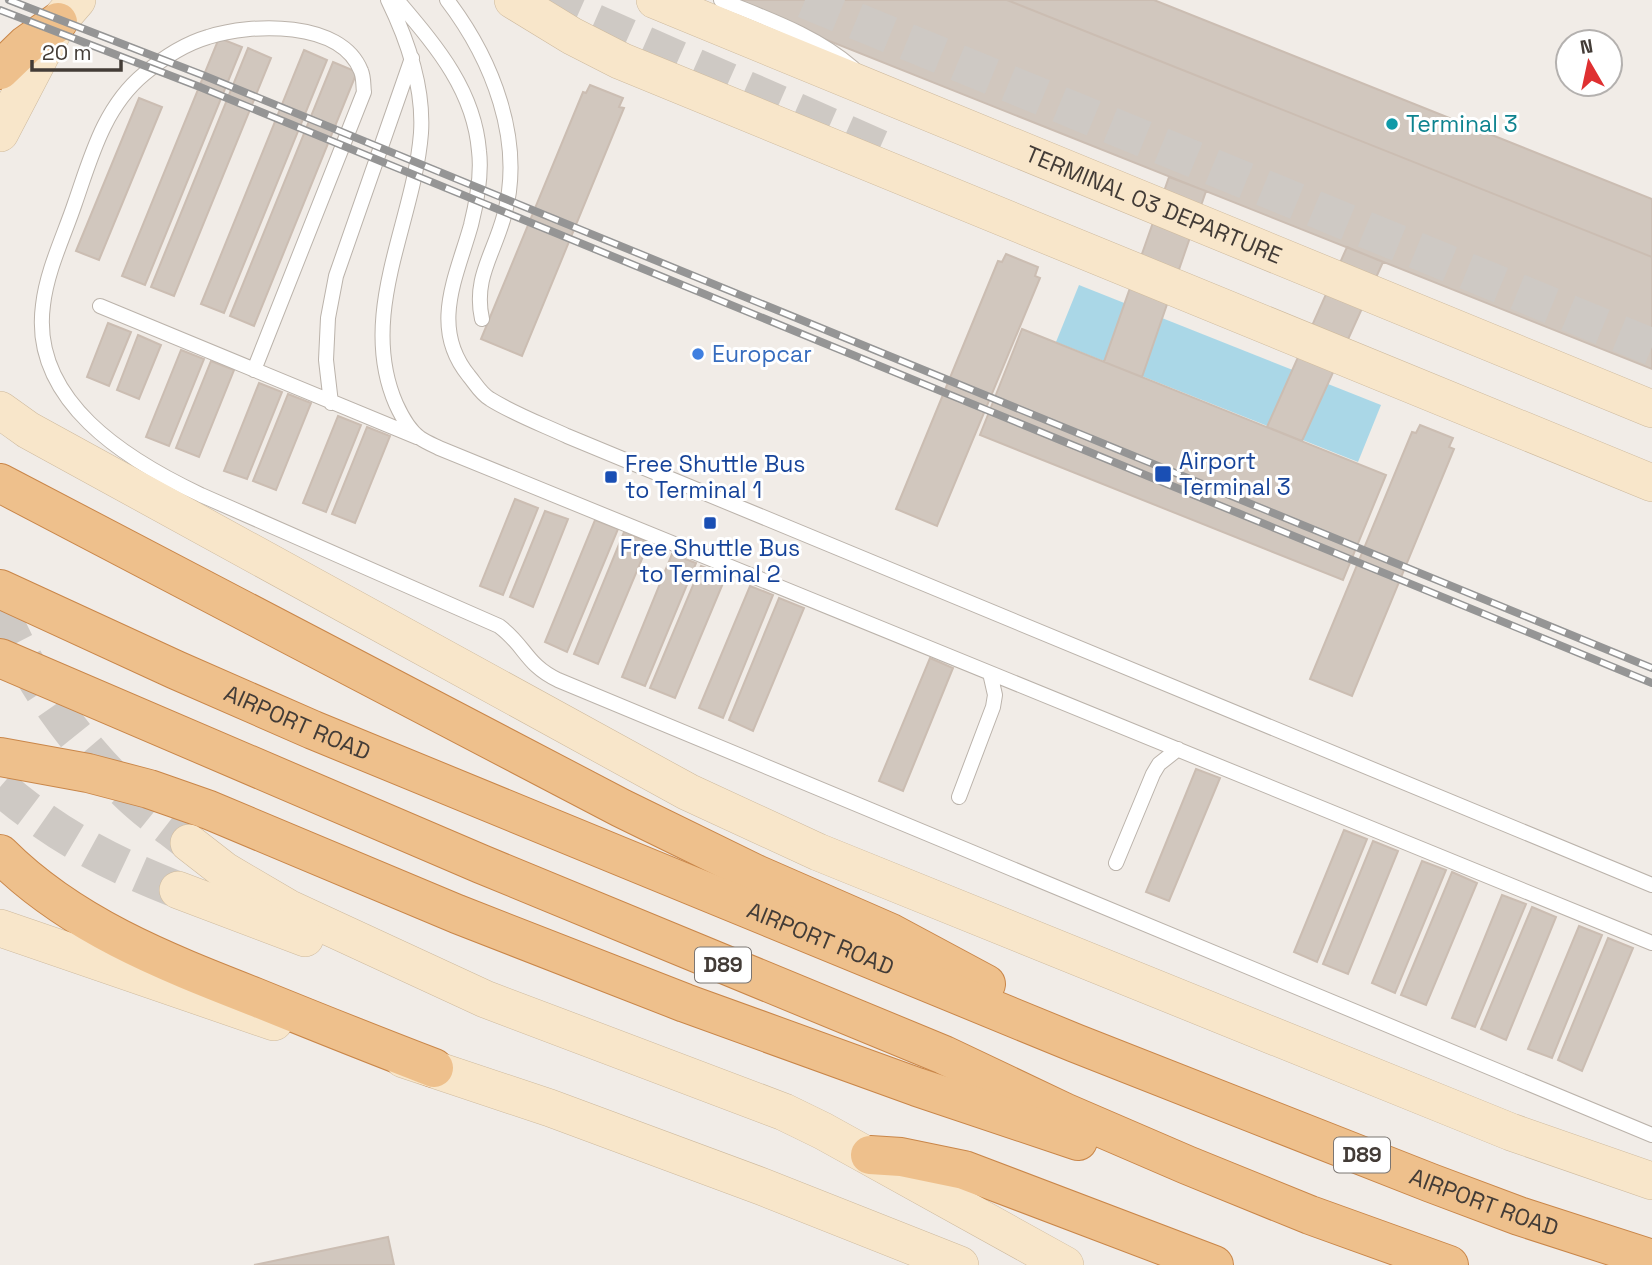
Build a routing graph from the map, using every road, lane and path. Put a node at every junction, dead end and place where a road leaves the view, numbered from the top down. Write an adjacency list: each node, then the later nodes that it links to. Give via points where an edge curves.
1 (388, 0): 8 (lane)
2 (397, 0): 30 (lane, via 438,48 459,80 473,115 480,151 479,189 448,306 458,362 487,398 580,441)
3 (447, 0): 13 (lane, via 488,67 509,153 510,185 504,216 480,284)
4 (513, 0): 20 (main road, via 621,61)
5 (655, 0): 10 (main road, TERMINAL 03 DEPARTURE)
6 (721, 0): 10 (lane, via 824,46)
7 (67, 11): 9 (highway); 11 (main road)
8 (412, 58): 15 (lane, via 336,276 326,360); 18 (lane, via 421,131 387,286 382,356 388,386)
9 (0, 70)
10 (873, 89): 16 (main road, TERMINAL 03 DEPARTURE)
11 (0, 133)
12 (100, 306): 14 (lane)
13 (482, 319)
14 (254, 370): 15 (lane); 37 (lane, via 364,92 362,73 338,44 297,30 266,27 206,37 172,52 142,75 116,104 98,137 49,277 42,334 48,361 65,394 104,438 163,477 499,626 511,634 535,666 558,680)
15 (331, 403): 18 (lane)
16 (1652, 409)
17 (0, 410): 40 (main road, via 28,430 688,792 930,899 1486,1122)
18 (418, 437): 23 (lane)
19 (0, 483): 35 (highway, via 677,836 891,933 1016,1002)
20 (1652, 483)
21 (0, 589): 35 (highway, AIRPORT ROAD / D89, via 313,730)
22 (0, 658): 39 (highway, D89, via 944,1055)
23 (990, 673): 24 (lane); 26 (lane, via 993,707)
24 (1178, 749): 29 (lane, via 1167,755 1153,774); 33 (lane)
25 (0, 757): 39 (highway, via 149,789 685,1003 1049,1132)
26 (959, 797)
27 (189, 843): 34 (main road, via 288,908)
28 (0, 854): 36 (highway, via 94,927 161,960)
29 (1116, 863)
30 (1652, 885)
31 (178, 890): 34 (main road)
32 (0, 928): 36 (main road, via 262,1018)
33 (1652, 943)
34 (485, 999): 38 (main road, via 784,1112)
35 (1075, 1043): 41 (highway, AIRPORT ROAD / D89, via 1519,1216)
36 (434, 1068): 42 (main road, via 600,1126)
37 (1652, 1136)
38 (870, 1155): 43 (main road); 44 (highway, via 964,1170)
39 (1187, 1165): 45 (highway, D89)
40 (1652, 1181)
41 (1652, 1259)
42 (960, 1265)
43 (1065, 1265)
44 (1214, 1265)
45 (1449, 1265)

